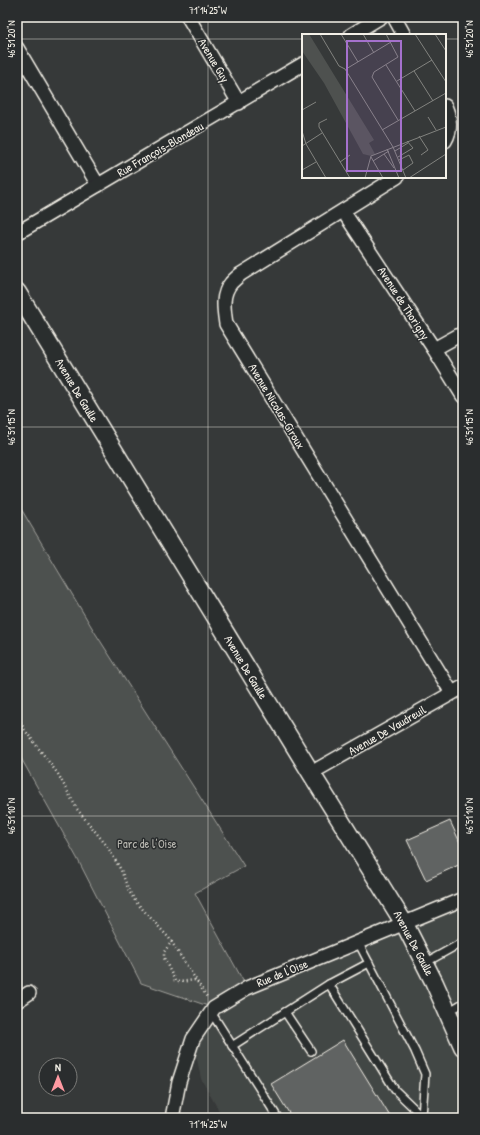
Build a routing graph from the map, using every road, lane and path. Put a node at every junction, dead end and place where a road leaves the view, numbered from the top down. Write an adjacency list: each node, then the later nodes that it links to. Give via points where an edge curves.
1 (188, 17): 8 (street, Avenue Guy)
2 (381, 17): 4 (street)
3 (394, 17): 5 (street)
4 (353, 34)
5 (403, 34)
6 (17, 48): 12 (street)
7 (302, 65): 8 (street, Rue François-Blondeau)
8 (240, 103): 12 (street, Rue François-Blondeau)
9 (446, 108): 10 (street, via 450,128)
10 (446, 138)
11 (395, 178): 13 (street, Avenue Nicolas-Giroux)
12 (98, 185): 14 (street, Rue François-Blondeau)
13 (343, 210): 17 (street, Avenue de Thorigny); 19 (street, Avenue Nicolas-Giroux, via 241,274 230,284 224,297 226,324)
14 (17, 233)
15 (17, 292): 21 (street, Avenue De Gaulle)
16 (463, 333): 17 (street)
17 (434, 349): 18 (street, Avenue de Thorigny)
18 (463, 396)
19 (458, 690): 21 (street, Avenue De Vaudreuil)
20 (17, 715): 24 (path, via 24,729 58,774 77,809 107,846 136,902)
21 (311, 773): 23 (street, Avenue De Gaulle)
22 (463, 899): 23 (street, Rue de l'Oise)
23 (404, 923): 25 (street, Rue de l'Oise); 28 (street, Avenue De Gaulle)
24 (172, 941): 29 (path); 29 (path, via 164,952 164,958 175,981)
25 (358, 942): 27 (lane); 34 (street, Rue de l'Oise, via 247,988)
26 (462, 944): 28 (lane)
27 (369, 963): 30 (lane); 40 (lane, via 425,1074)
28 (425, 963): 36 (street, Avenue De Gaulle)
29 (195, 980): 34 (path)
30 (329, 984): 35 (lane); 40 (lane, via 395,1090)
31 (29, 993): 32 (street)
32 (17, 1001)
33 (463, 1003): 36 (lane)
34 (212, 1010): 38 (lane); 41 (street, Rue de l'Oise, via 193,1039 179,1082)
35 (285, 1012): 38 (lane); 39 (lane)
36 (448, 1012): 37 (street, Avenue De Gaulle)
37 (462, 1044)
38 (232, 1046): 42 (lane)
39 (311, 1051)
40 (423, 1117)
41 (172, 1118)
42 (278, 1118)

